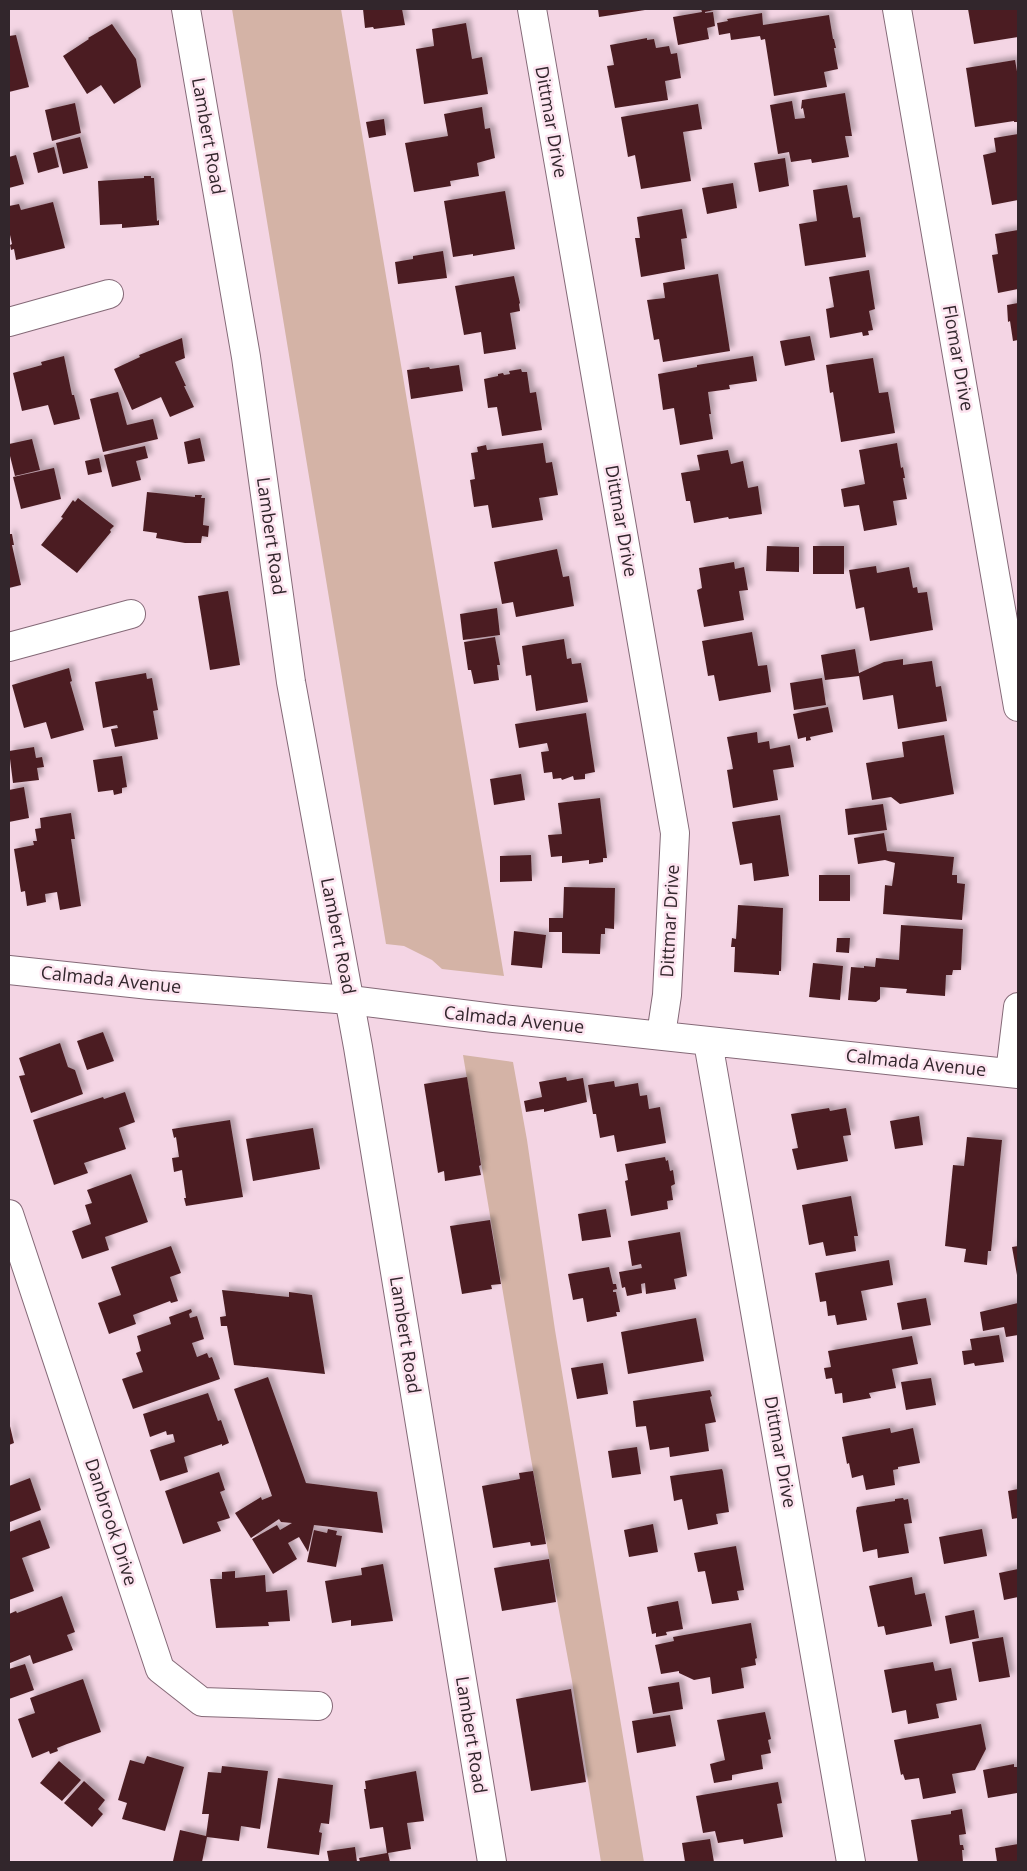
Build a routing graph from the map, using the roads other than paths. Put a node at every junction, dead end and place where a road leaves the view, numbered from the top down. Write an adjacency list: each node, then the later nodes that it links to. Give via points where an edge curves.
1 (186, 9): 10 (street, Lambert Road, via 246,357 291,682)
2 (532, 9): 12 (street, Dittmar Drive, via 675,833)
3 (897, 9): 8 (street, Flomar Drive)
4 (109, 294): 5 (street)
5 (9, 322)
6 (131, 614): 7 (street)
7 (9, 647)
8 (1018, 707)
9 (9, 970): 10 (street, Calmada Avenue, via 150,985)
10 (350, 1000): 12 (street, Calmada Avenue); 17 (street, Lambert Road)
11 (1018, 1007): 14 (street)
12 (662, 1036): 13 (street, Calmada Avenue)
13 (708, 1042): 14 (street, Calmada Avenue); 18 (street, Dittmar Drive)
14 (1014, 1074)
15 (9, 1214): 16 (street, Danbrook Drive, via 160,1669 202,1702)
16 (318, 1706)
17 (492, 1862)
18 (852, 1862)

